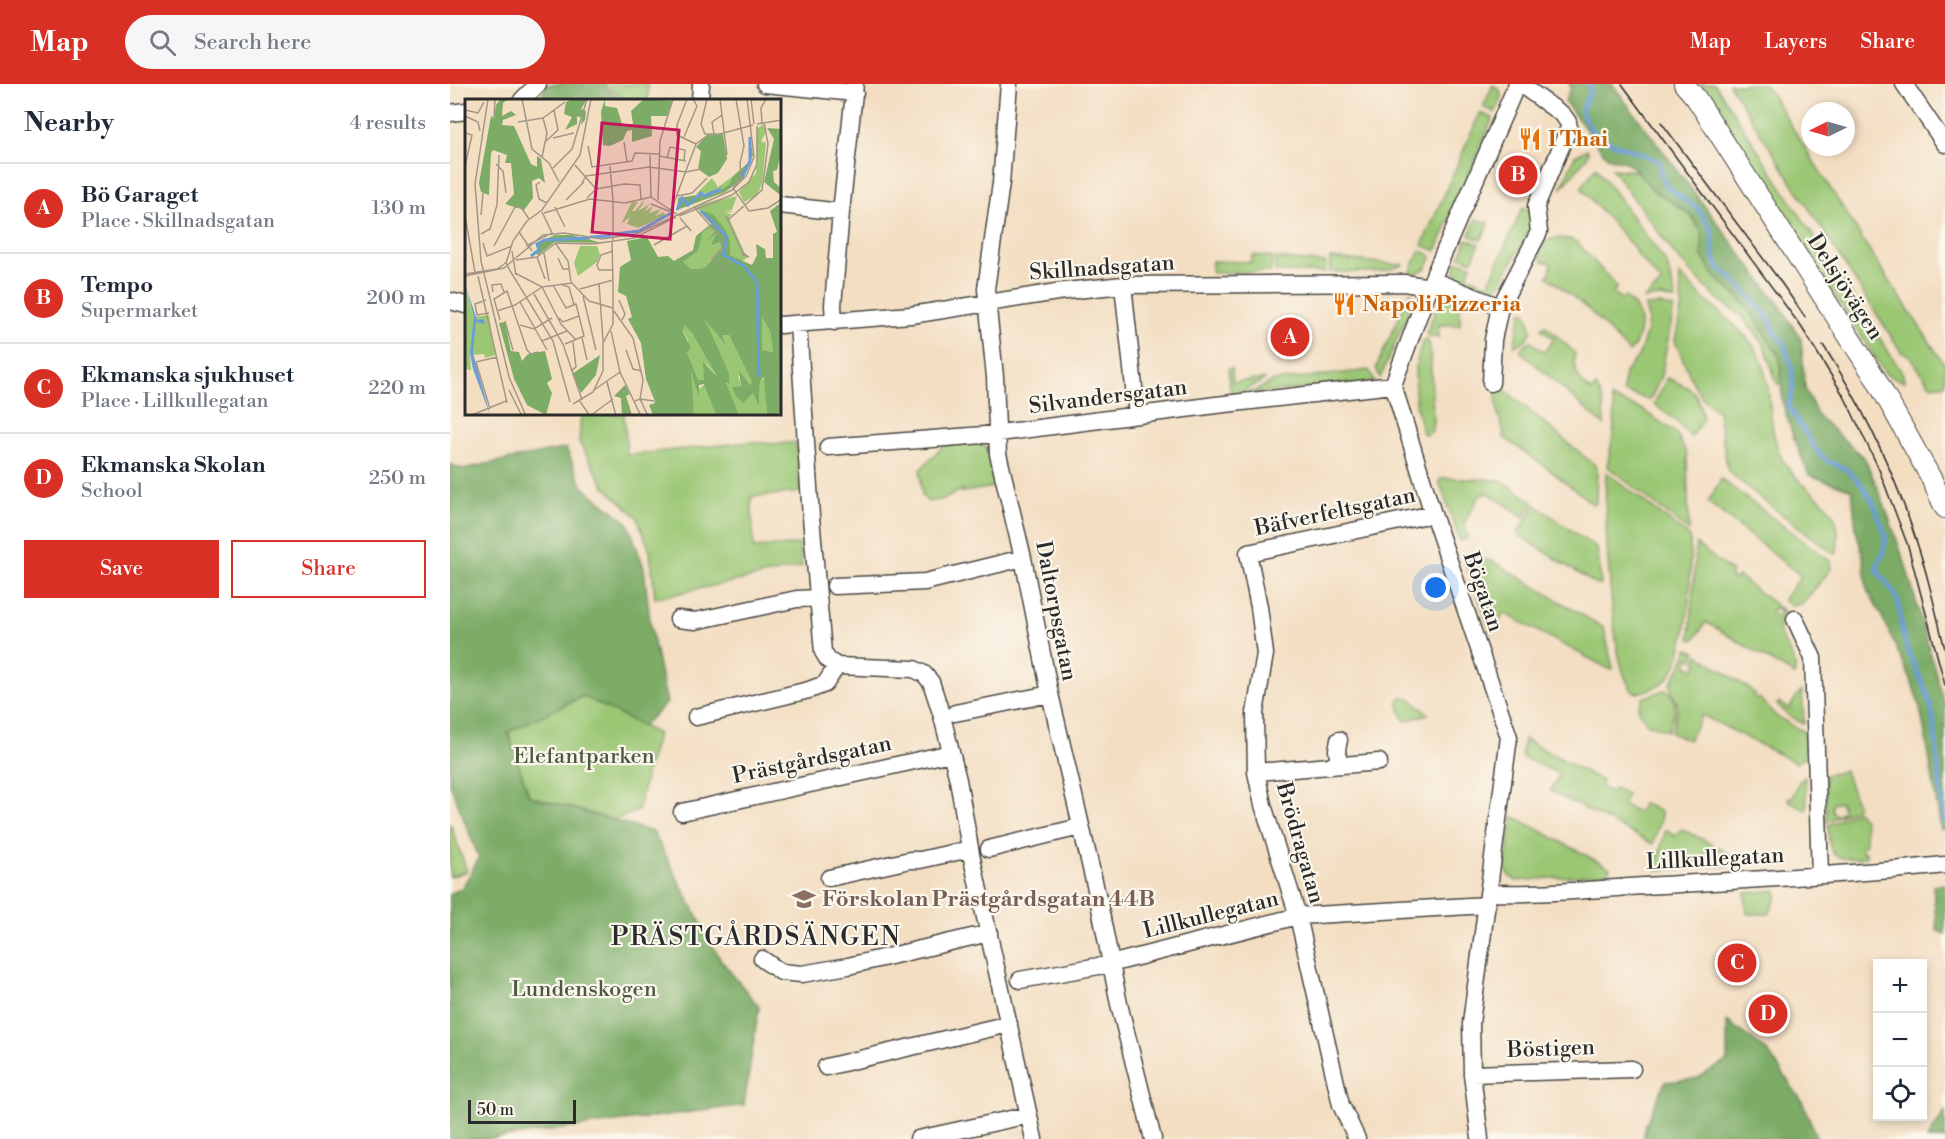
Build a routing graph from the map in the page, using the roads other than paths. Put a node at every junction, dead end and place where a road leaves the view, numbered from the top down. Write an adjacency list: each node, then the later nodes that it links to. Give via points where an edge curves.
1 (538, 84): 9 (street)
2 (701, 84): 10 (street)
3 (765, 84): 7 (street)
4 (1009, 84): 19 (street, Daltorpsgatan, via 1001,183 986,289)
5 (1518, 84): 16 (street); 21 (street, via 1563,115 1569,128 1536,206 1539,232)
6 (1905, 84): 13 (street)
7 (855, 88): 15 (street)
8 (1691, 89): 30 (street, Delsjövägen, via 1876,379)
9 (523, 99)
10 (700, 99)
11 (465, 111): 12 (street)
12 (450, 113)
13 (1945, 144)
14 (782, 205): 15 (street)
15 (842, 212): 22 (street)
16 (1431, 283): 17 (street, Skillnadsgatan); 21 (street, Skillnadsgatan); 26 (street)
17 (1123, 285): 19 (street, Skillnadsgatan); 27 (street)
18 (450, 301): 20 (street)
19 (988, 302): 22 (street, Skillnadsgatan); 28 (street, Daltorpsgatan)
20 (465, 305)
21 (1500, 307): 25 (street, via 1493,340)
22 (834, 322): 23 (street, Skillnadsgatan)
23 (798, 324): 24 (street, Skillnadsgatan); 35 (street)
24 (782, 325)
25 (1491, 383)
26 (1393, 385): 27 (street, Silvandersgatan); 31 (street, Bögatan)
27 (1137, 415): 28 (street, Silvandersgatan)
28 (997, 434): 29 (street, Silvandersgatan); 33 (street, Daltorpsgatan, via 998,454)
29 (828, 447)
30 (1945, 508)
31 (1433, 514): 32 (street, Bäfverfeltsgatan); 54 (street, Bögatan, via 1509,737)
32 (1248, 554): 46 (street, Brödragatan, via 1265,654 1255,713)
33 (1023, 558): 34 (street, via 925,582); 39 (street, Daltorpsgatan)
34 (835, 586)
35 (817, 598): 36 (street, via 797,598 695,621); 38 (street, via 823,652)
36 (678, 619)
37 (1795, 619): 52 (street, via 1813,658)
38 (837, 666): 41 (street, via 825,684 809,690); 43 (street, via 914,669 924,674 940,708)
39 (1050, 694): 40 (street); 48 (street, Daltorpsgatan)
40 (955, 713)
41 (696, 717)
42 (1339, 740): 45 (street)
43 (951, 753): 47 (street, Prästgårdsgatan); 49 (street)
44 (1379, 762): 45 (street)
45 (1339, 765): 46 (street)
46 (1256, 772): 55 (street, Brödragatan)
47 (682, 812)
48 (1080, 826): 50 (street); 58 (street, Daltorpsgatan)
49 (970, 849): 53 (street); 56 (street)
50 (989, 849)
51 (1941, 865): 52 (street, Lillkullegatan)
52 (1820, 875): 54 (street, Lillkullegatan, via 1515,894)
53 (829, 878)
54 (1488, 899): 55 (street, Lillkullegatan); 63 (street, Bögatan, via 1471,1023)
55 (1298, 916): 58 (street, Lillkullegatan); 65 (street, Brödragatan, via 1341,1105)
56 (989, 933): 57 (street, via 802,974 780,972); 60 (street)
57 (762, 959)
58 (1110, 964): 59 (street, Lillkullegatan); 68 (street, Daltorpsgatan)
59 (1020, 980)
60 (1009, 1024): 61 (street); 64 (street)
61 (826, 1067)
62 (1632, 1069): 63 (street, Böstigen)
63 (1472, 1074): 69 (street, Bögatan)
64 (1029, 1115): 66 (street); 67 (street)
65 (1356, 1138)
66 (918, 1139)
67 (1034, 1139)
68 (1153, 1139)
69 (1480, 1139)

